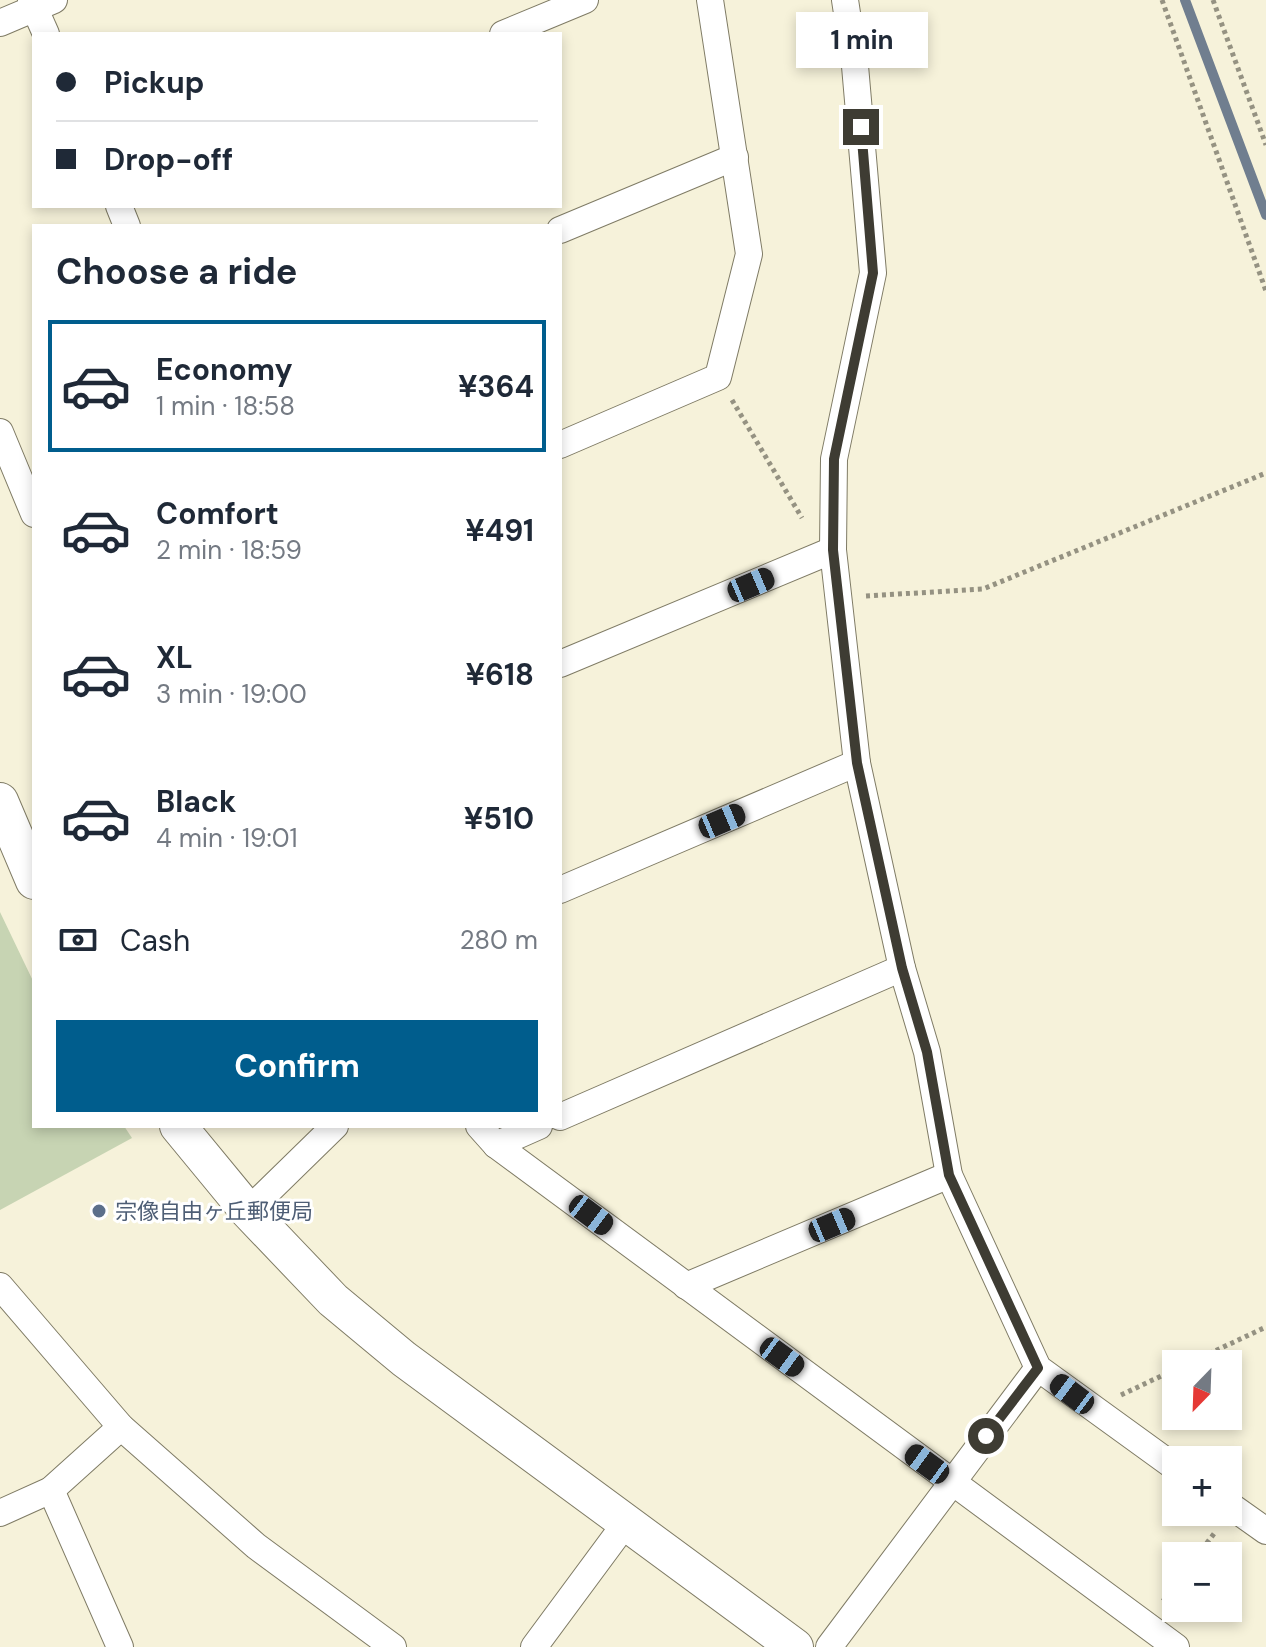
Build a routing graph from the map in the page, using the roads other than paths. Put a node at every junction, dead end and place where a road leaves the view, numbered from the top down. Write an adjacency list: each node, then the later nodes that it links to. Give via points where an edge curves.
1 (585, 0): 7 (street)
2 (710, 0): 8 (street)
3 (845, 0): 13 (street, via 873,273 834,459)
4 (40, 3): 5 (street); 6 (street)
5 (0, 23)
6 (46, 32)
7 (508, 32)
8 (735, 157): 9 (street); 11 (street, via 749,254 718,377)
9 (562, 229)
10 (0, 434): 12 (street)
11 (562, 444)
12 (32, 509)
13 (833, 550): 14 (street); 15 (street)
14 (562, 663)
15 (857, 763): 18 (street); 19 (street)
16 (0, 801): 17 (street)
17 (32, 876)
18 (562, 889)
19 (902, 968): 20 (street); 25 (street, via 927,1052)
20 (562, 1116)
21 (180, 1128): 26 (street)
22 (333, 1128): 26 (street)
23 (527, 1128): 24 (street)
24 (487, 1135): 28 (street)
25 (949, 1175): 28 (street); 29 (street)
26 (248, 1211): 36 (street, via 333,1300 392,1349)
27 (0, 1286): 30 (street)
28 (686, 1286): 32 (street)
29 (1038, 1368): 31 (street); 32 (street)
30 (121, 1427): 33 (street); 39 (street, via 256,1546)
31 (1162, 1458)
32 (951, 1481): 42 (street); 43 (street)
33 (51, 1490): 34 (street); 38 (street)
34 (0, 1513)
35 (1242, 1522): 37 (street)
36 (625, 1524): 40 (street); 41 (street)
37 (1266, 1531)
38 (120, 1647)
39 (393, 1647)
40 (534, 1647)
41 (795, 1647)
42 (829, 1647)
43 (1176, 1647)

